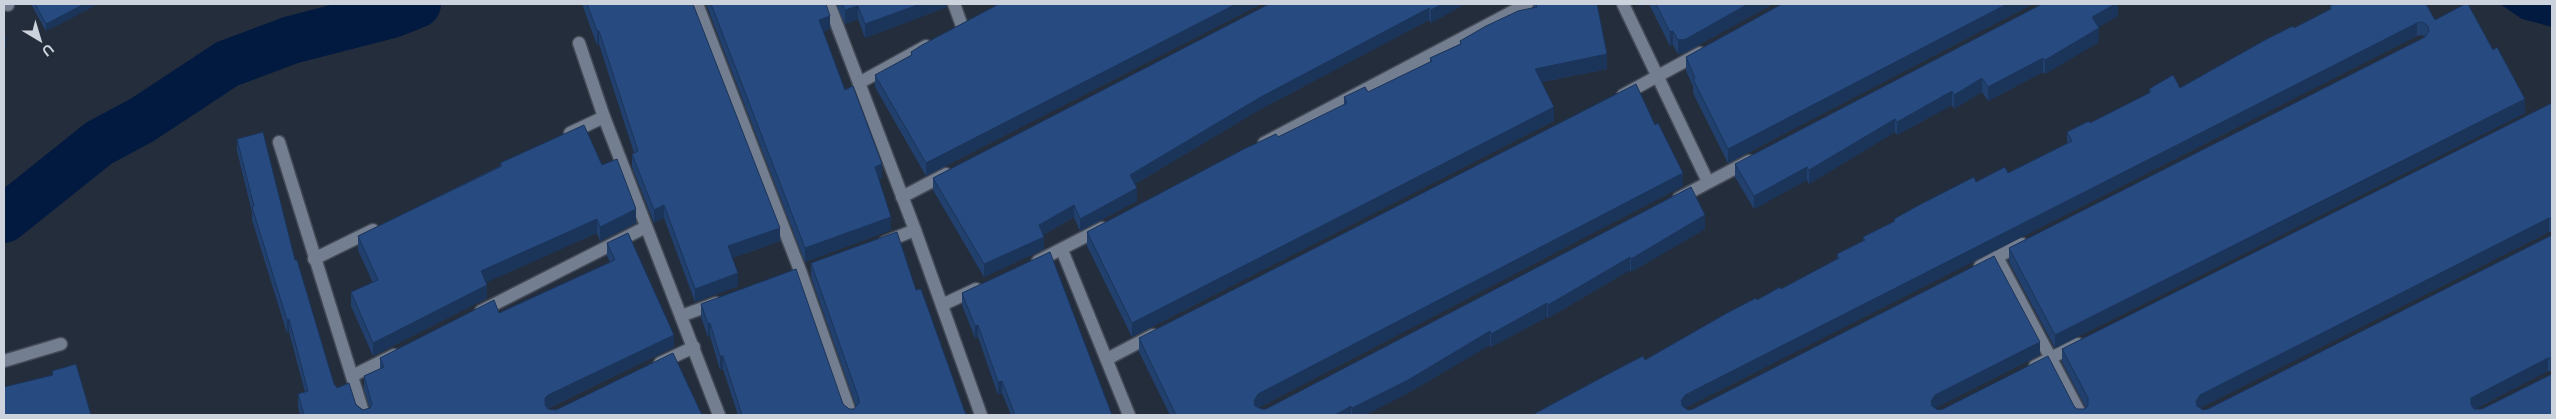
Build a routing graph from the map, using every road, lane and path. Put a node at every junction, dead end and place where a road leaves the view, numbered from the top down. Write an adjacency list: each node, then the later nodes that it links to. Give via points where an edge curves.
1 (697, 4): 51 (street, via 801,273)
2 (829, 4): 11 (street)
3 (954, 4): 6 (street)
4 (1527, 4): 16 (street)
5 (1623, 4): 10 (street)
6 (962, 26)
7 (936, 40): 11 (street)
8 (579, 43): 13 (street)
9 (1715, 45): 10 (street)
10 (1658, 77): 12 (street); 19 (street)
11 (858, 83): 20 (street)
12 (1613, 100)
13 (604, 117): 14 (street); 24 (street)
14 (560, 138)
15 (279, 142): 30 (street)
16 (1255, 148)
17 (1760, 155): 19 (street)
18 (954, 170): 20 (street)
19 (1708, 182): 21 (street)
20 (902, 197): 25 (street)
21 (1664, 205)
22 (1114, 222): 28 (street)
23 (384, 225): 30 (street)
24 (646, 228): 36 (street); 37 (street)
25 (915, 230): 27 (street); 35 (street)
26 (2032, 239): 29 (street)
27 (872, 247)
28 (1062, 250): 31 (street); 44 (street)
29 (1996, 257): 32 (street); 43 (street)
30 (314, 260): 48 (street)
31 (1028, 265)
32 (1970, 271)
33 (985, 285): 35 (street)
34 (727, 299): 36 (street)
35 (942, 305): 52 (street)
36 (681, 316): 41 (street)
37 (468, 318)
38 (1169, 327): 44 (street)
39 (2087, 340): 43 (street)
40 (61, 344): 45 (street)
41 (694, 347): 46 (street); 50 (street)
42 (405, 349): 48 (street)
43 (2051, 358): 47 (street); 54 (street)
44 (1107, 359): 53 (street)
45 (4, 360)
46 (650, 368)
47 (2025, 371)
48 (352, 376): 49 (street)
49 (364, 415)
50 (718, 415)
51 (851, 415)
52 (981, 415)
53 (1128, 415)
54 (2081, 415)

